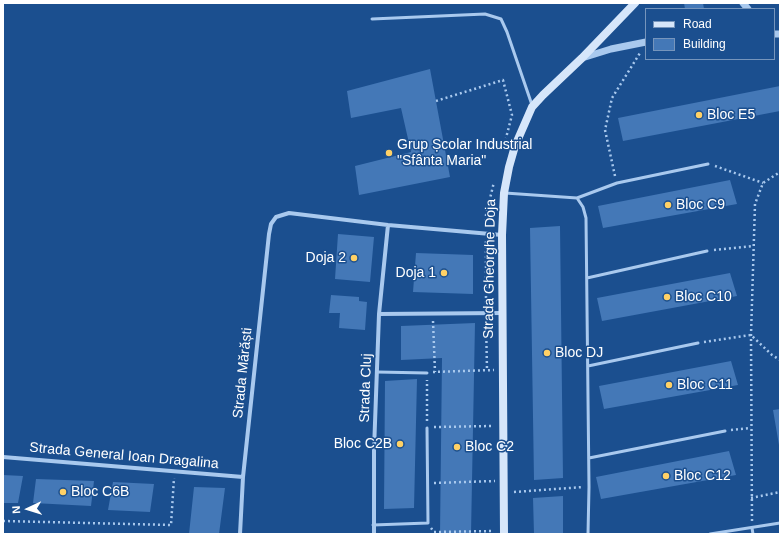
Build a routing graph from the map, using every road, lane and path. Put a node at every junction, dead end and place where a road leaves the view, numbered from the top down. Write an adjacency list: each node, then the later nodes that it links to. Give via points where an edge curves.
1 (635, 3): 5 (main road, Strada Gheorghe Doja)
2 (372, 18): 7 (lane, via 485,14 501,19)
3 (645, 42): 5 (street)
4 (642, 49): 12 (path, via 612,98 605,130)
5 (582, 58): 7 (main road, Strada Gheorghe Doja)
6 (436, 101): 8 (path, via 503,80 512,115)
7 (532, 107): 14 (main road, Strada Gheorghe Doja, via 515,146)
8 (504, 146)
9 (708, 164): 12 (lane); 13 (path)
10 (780, 172): 13 (path)
11 (496, 176): 17 (path, via 486,215)
12 (617, 183): 15 (lane)
13 (763, 183): 20 (path, via 755,204)
14 (504, 193): 15 (lane); 18 (main road, Strada Gheorghe Doja)
15 (577, 198): 22 (lane, via 586,218)
16 (388, 225): 18 (street); 25 (street, Strada Cluj); 43 (street, Strada Mărăști, via 289,213 276,217 271,224)
17 (486, 230)
18 (502, 235): 23 (main road, Strada Gheorghe Doja)
19 (486, 237): 24 (path)
20 (753, 246): 21 (path); 27 (path)
21 (707, 251): 22 (lane)
22 (586, 278): 30 (lane)
23 (502, 312): 24 (street); 32 (main road, Strada Gheorghe Doja)
24 (486, 313): 26 (street); 31 (path)
25 (380, 314): 26 (street); 33 (street, Strada Cluj)
26 (433, 314): 34 (path)
27 (751, 335): 28 (path); 29 (path); 38 (path)
28 (698, 343): 30 (lane)
29 (780, 360)
30 (588, 366): 41 (lane)
31 (487, 370): 32 (path); 34 (path)
32 (502, 371): 36 (main road, Strada Gheorghe Doja)
33 (377, 372): 35 (lane); 53 (street, Strada Cluj)
34 (435, 372): 35 (path)
35 (427, 373): 37 (path)
36 (502, 425): 37 (path); 44 (main road, Strada Gheorghe Doja)
37 (427, 428): 45 (lane)
38 (750, 428): 39 (path); 49 (path)
39 (725, 431): 41 (lane)
40 (3, 457): 42 (street, Strada General Ioan Dragalina)
41 (589, 458): 46 (lane)
42 (174, 472): 43 (street, Strada General Ioan Dragalina); 50 (path, via 171,525)
43 (242, 477): 56 (street, Strada Mărăști)
44 (503, 481): 45 (path); 55 (main road, Strada Gheorghe Doja)
45 (427, 483): 51 (lane)
46 (589, 487): 47 (path); 58 (lane)
47 (513, 492)
48 (780, 492): 49 (path)
49 (751, 498): 54 (path)
50 (3, 521)
51 (428, 523): 53 (lane); 55 (path, via 434,532)
52 (780, 523): 54 (lane)
53 (374, 525): 57 (street, Strada Cluj)
54 (752, 528): 59 (lane); 60 (lane)
55 (504, 532)
56 (240, 534)
57 (374, 534)
58 (588, 534)
59 (710, 534)
60 (753, 534)

